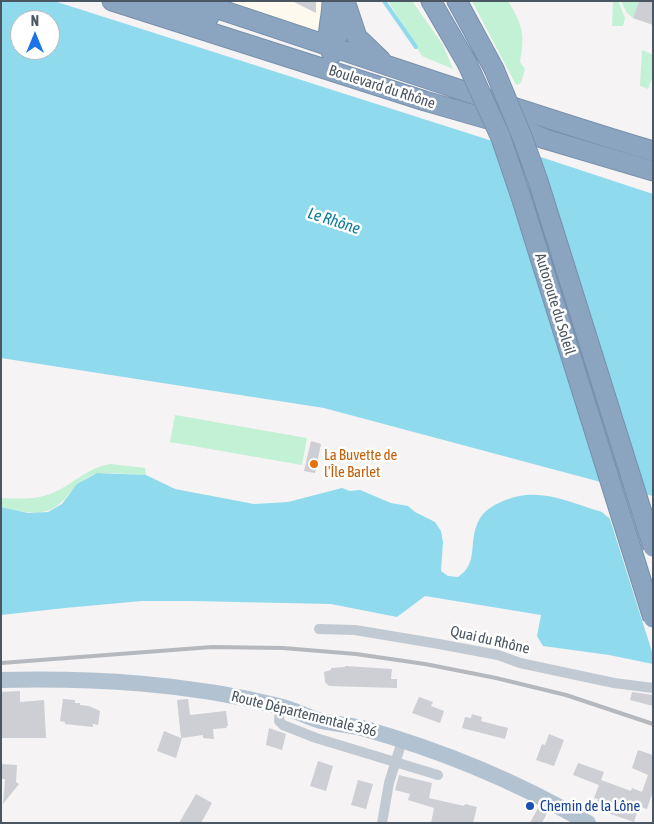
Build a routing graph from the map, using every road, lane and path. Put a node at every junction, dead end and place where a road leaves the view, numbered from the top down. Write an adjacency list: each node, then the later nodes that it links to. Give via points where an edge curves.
1 (112, 1): 9 (highway, Boulevard du Rhône)
2 (158, 1): 7 (highway, via 301,49 318,52)
3 (194, 1): 7 (highway, Boulevard du Rhône)
4 (432, 1): 13 (highway, Autoroute du Soleil, bridge, via 467,63 501,138)
5 (457, 1): 12 (highway, Autoroute du Soleil, bridge, via 494,69 523,139)
6 (341, 3): 7 (highway, via 340,33); 8 (highway, via 357,37)
7 (329, 45): 8 (highway, Boulevard du Rhône); 9 (highway, via 334,59 342,66 425,91)
8 (385, 64): 10 (highway, Boulevard du Rhône)
9 (519, 128): 11 (highway, Boulevard du Rhône, via 545,139)
10 (653, 151)
11 (653, 171)
12 (653, 547)
13 (653, 618)
14 (319, 629): 16 (street, Quai du Rhône, via 355,630 439,644 605,681)
15 (1, 680): 17 (main road, Route Départementale 386, via 51,678 131,682 202,690)
16 (653, 688)
17 (280, 706): 18 (main road, Route Départementale 386); 19 (street, via 279,721 283,725)
18 (402, 741): 19 (street); 22 (main road, Route Départementale 386, via 500,778)
19 (394, 762): 20 (street); 21 (street)
20 (438, 775)
21 (382, 823)
22 (588, 823)

